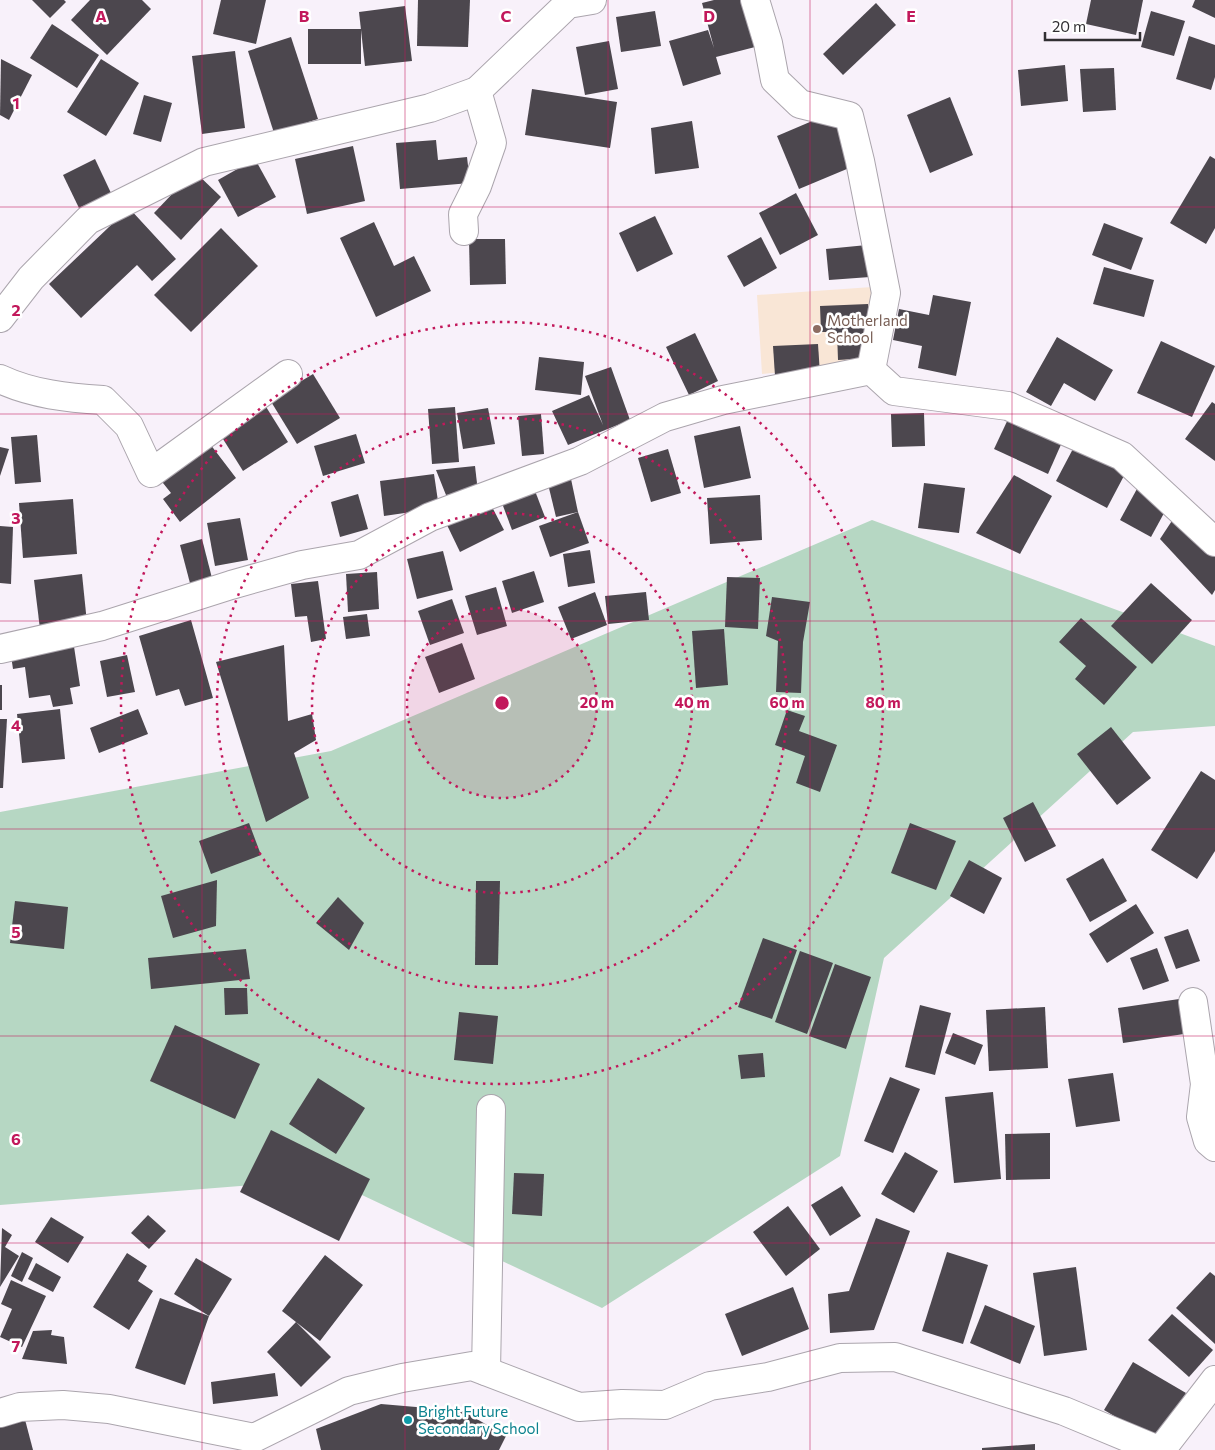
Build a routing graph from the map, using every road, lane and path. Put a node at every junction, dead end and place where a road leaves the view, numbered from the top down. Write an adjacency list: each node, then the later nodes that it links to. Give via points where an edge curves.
1 (592, 0): 3 (street, via 568,4)
2 (755, 0): 6 (street, via 775,80 800,104 848,116 886,293)
3 (477, 91): 4 (street, via 492,143 463,214); 5 (street, via 430,108 204,162 88,220 31,278)
4 (464, 231)
5 (0, 318)
6 (871, 370): 9 (street, via 894,391 1008,406 1122,456); 10 (street, via 724,400 665,417 580,461 430,517 359,556 302,565 102,626)
7 (288, 374): 8 (street, via 151,473 129,426 102,400 20,388)
8 (0, 379)
9 (1215, 542)
10 (0, 649)
11 (1193, 1002): 13 (street, via 1206,1084 1201,1117 1208,1141)
12 (491, 1109): 14 (street)
13 (1215, 1147)
14 (486, 1371): 16 (street, via 472,1366 349,1391 254,1438 109,1409 63,1405); 17 (street, via 579,1407 665,1405 710,1386 768,1377 840,1358 895,1357 1064,1412)
15 (1215, 1380): 17 (street)
16 (0, 1413)
17 (1159, 1450)

